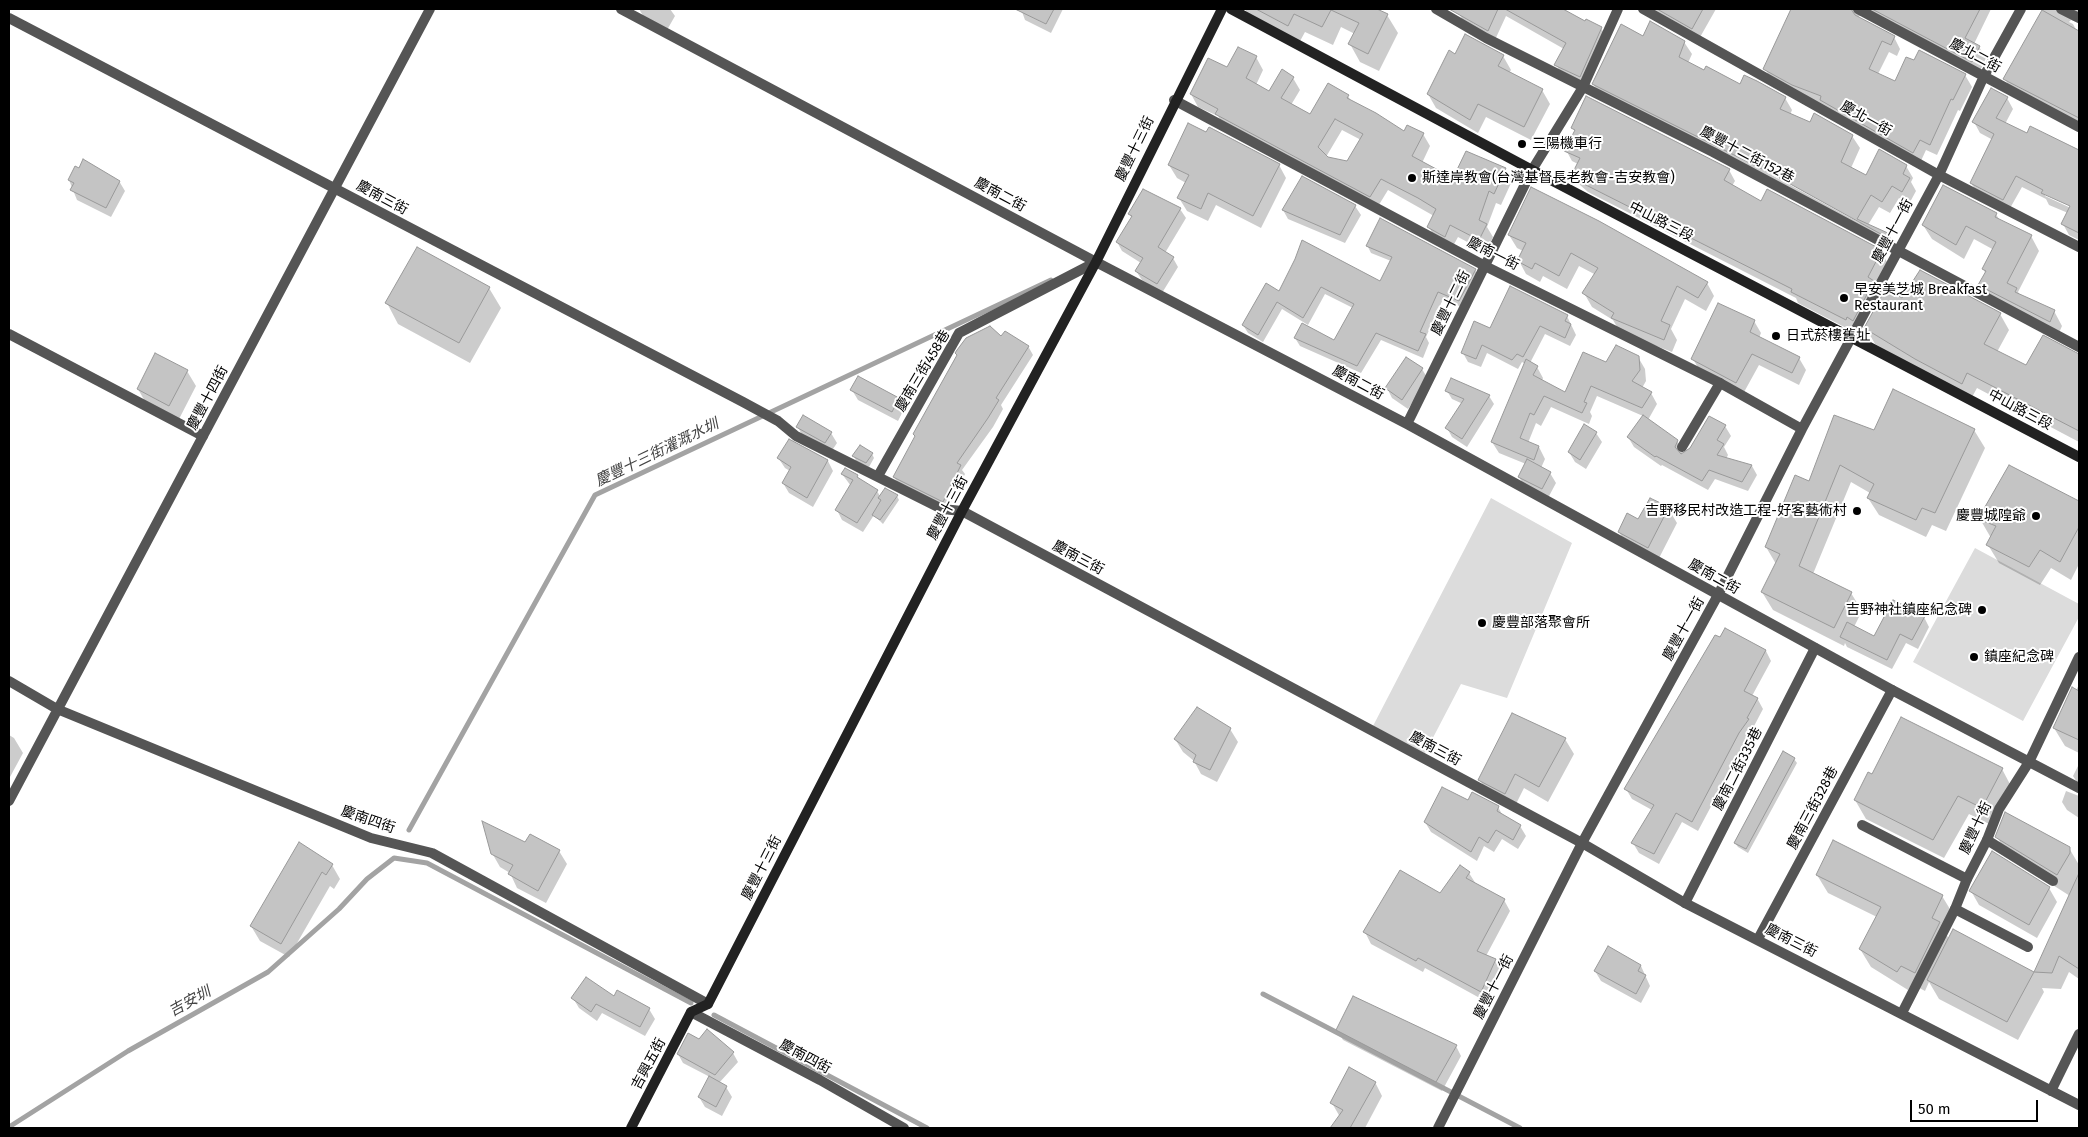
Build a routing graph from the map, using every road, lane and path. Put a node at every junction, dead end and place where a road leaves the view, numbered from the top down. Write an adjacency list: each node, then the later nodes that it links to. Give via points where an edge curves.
1 (430, 9): 19 (street, 慶豐十四街)
2 (621, 9): 22 (street, 慶南二街)
3 (1222, 9): 15 (street, 慶豐十三街)
4 (1231, 9): 17 (street, 中山路三段)
5 (1436, 9): 14 (street, 慶豐十二街152巷)
6 (1618, 9): 14 (street, 慶豐十二街)
7 (1643, 9): 18 (street, 慶北一街)
8 (1858, 9): 13 (street, 慶北二街)
9 (2021, 9): 13 (street, 慶豐十一街)
10 (2062, 9): 12 (street)
11 (9, 18): 19 (street, 慶南三街)
12 (2079, 18)
13 (1984, 76): 16 (street, 慶北二街); 18 (street, 慶豐十一街)
14 (1583, 87): 17 (street, 慶豐十二街); 21 (street, 慶豐十二街152巷)
15 (1174, 100): 22 (street, 慶豐十三街); 23 (street, 慶南一街)
16 (2079, 127)
17 (1532, 170): 23 (street, 慶豐十二街); 25 (street, 中山路三段)
18 (1939, 175): 20 (street, 慶北一街); 21 (street, 慶豐十一街)
19 (334, 188): 30 (street, 慶豐十四街); 33 (street, 慶南三街, via 743,402 778,421 796,436)
20 (2079, 247)
21 (1898, 250): 25 (street, 慶豐十一街); 26 (street, 慶豐十二街152巷)
22 (1096, 262): 28 (street, 慶南二街); 33 (street, 慶南三街458巷, via 960,333); 34 (street, 慶豐十三街)
23 (1485, 266): 27 (street, 慶南一街); 28 (street, 慶豐十二街)
24 (9, 334): 30 (street)
25 (1853, 337): 29 (street, 慶豐十一街); 32 (street, 中山路三段)
26 (2079, 347)
27 (1720, 383): 29 (street, 慶南一街); 31 (street)
28 (1407, 424): 35 (street, 慶南二街)
29 (1802, 429): 35 (street, 慶豐十一街)
30 (203, 436): 41 (street, 慶豐十四街)
31 (1682, 447)
32 (2079, 457)
33 (878, 476): 34 (street, 慶南三街, via 942,509)
34 (962, 511): 47 (street, 慶南三街); 54 (street, 慶豐十三街)
35 (1718, 595): 36 (street, 慶南二街); 47 (street, 慶豐十一街)
36 (1815, 648): 40 (street, 慶南二街); 50 (street, 慶南二街335巷)
37 (2079, 656): 38 (street, 慶豐十街)
38 (2076, 669): 42 (street, 慶豐十街)
39 (9, 681): 41 (street, 慶南四街)
40 (1892, 690): 42 (street, 慶南二街); 52 (street, 慶南三街328巷)
41 (57, 709): 44 (street, 慶豐十四街); 54 (street, 慶南四街, via 371,838 432,853)
42 (2029, 762): 43 (street, 慶南二街); 46 (street, 慶豐十街, via 1999,809)
43 (2079, 788)
44 (9, 801)
45 (1862, 825): 48 (street)
46 (1987, 840): 48 (street, 慶豐十街); 49 (street)
47 (1582, 843): 50 (street, 慶南三街); 62 (street, 慶豐十一街)
48 (1967, 880): 51 (street, 慶豐十街)
49 (2053, 881)
50 (1685, 903): 52 (street, 慶南三街)
51 (1955, 909): 53 (street); 56 (street, 慶豐十街)
52 (1758, 939): 56 (street, 慶南三街)
53 (2028, 947)
54 (708, 1004): 55 (street)
55 (691, 1012): 60 (street, 吉興五街); 61 (street, 慶南四街)
56 (1902, 1013): 58 (street, 慶南三街)
57 (2079, 1034): 58 (street)
58 (2051, 1091): 59 (street, 慶南三街)
59 (2079, 1105)
60 (631, 1128)
61 (904, 1128)
62 (1438, 1128)

